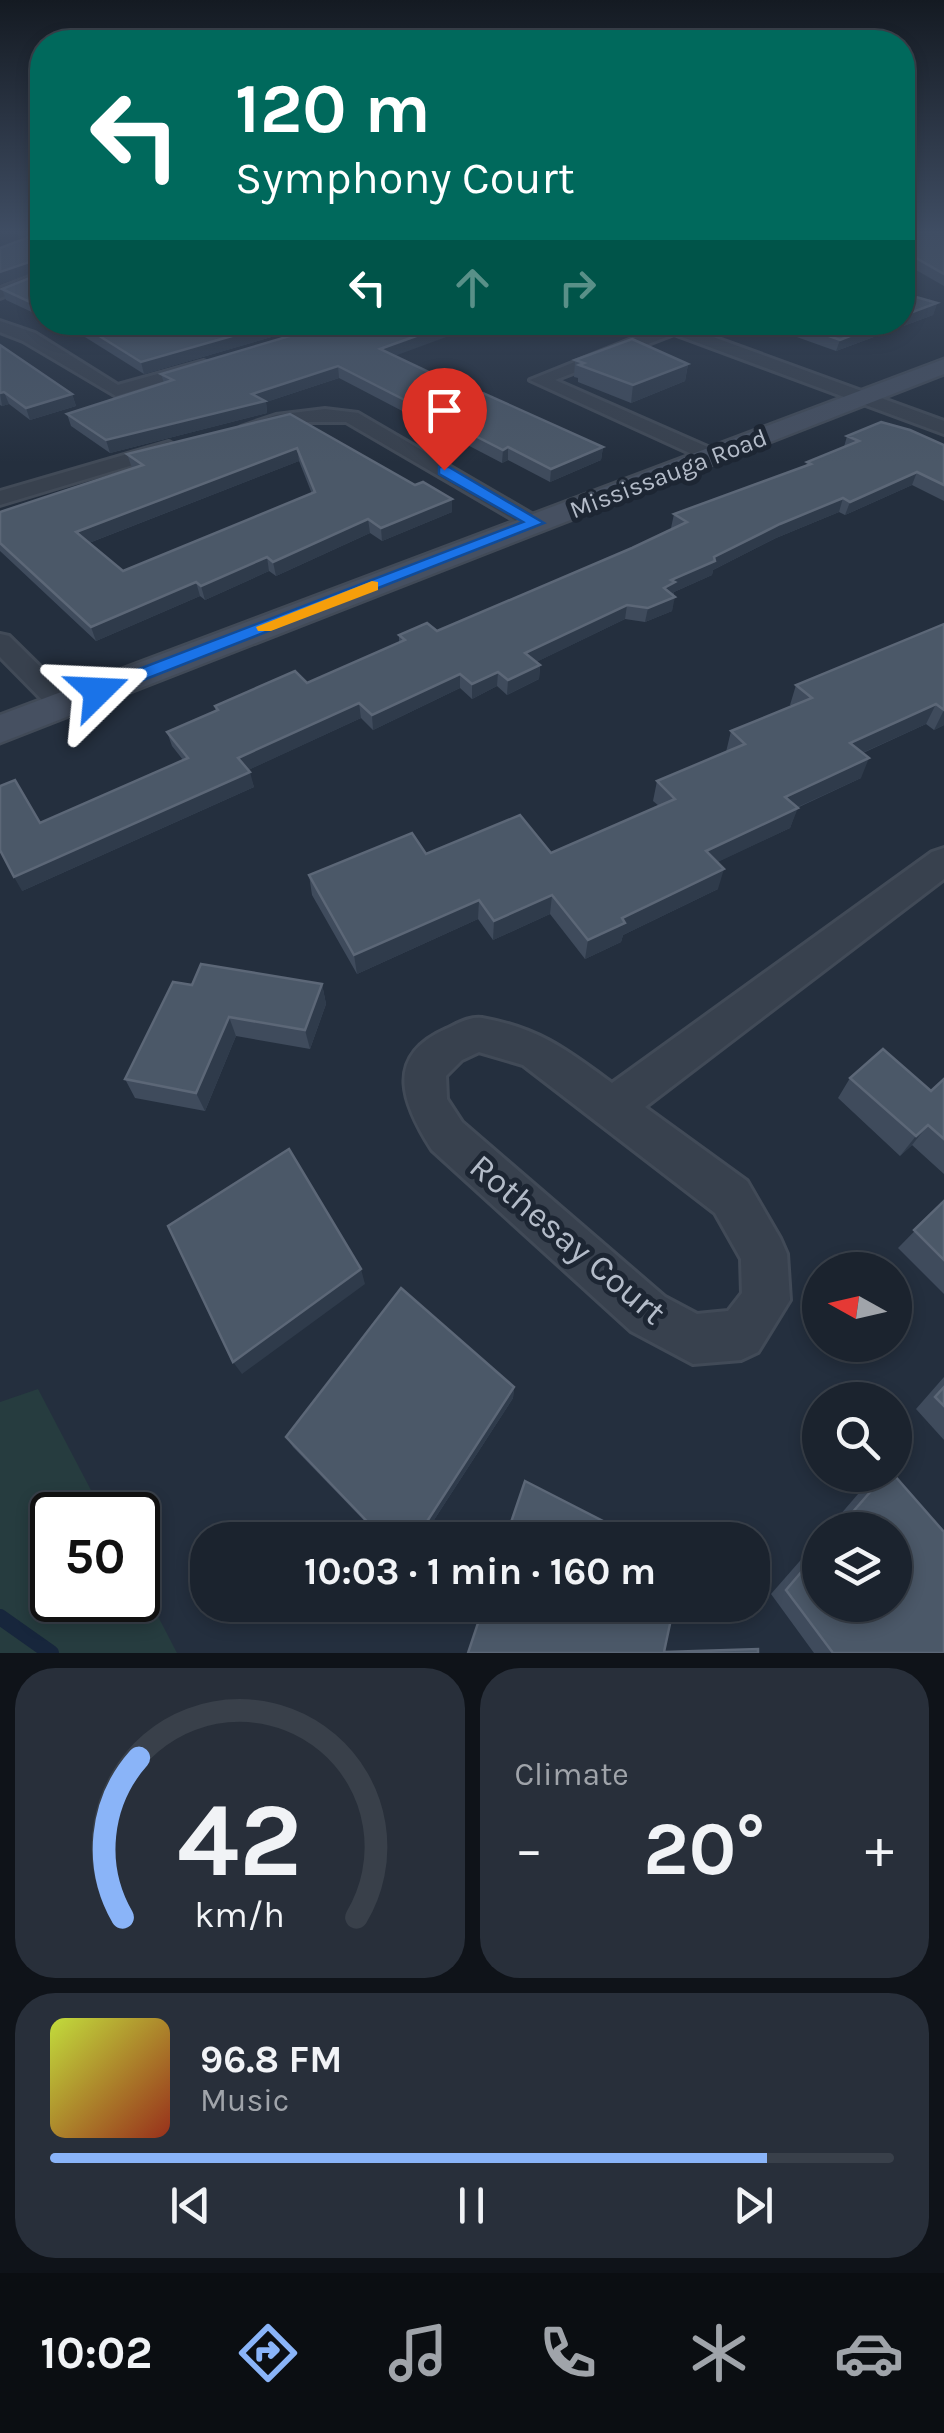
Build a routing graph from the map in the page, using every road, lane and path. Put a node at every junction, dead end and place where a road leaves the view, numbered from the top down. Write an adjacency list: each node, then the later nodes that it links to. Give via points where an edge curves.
1 (0, 326): 4 (street, via 116,391)
2 (642, 335): 10 (street, via 538,380)
3 (692, 335): 6 (street)
4 (223, 360)
5 (944, 366): 6 (main road, Mississauga Road)
6 (864, 398): 7 (street); 10 (main road, Mississauga Road)
7 (944, 428)
8 (228, 433): 12 (street, via 300,415 352,418)
9 (192, 442): 11 (street)
10 (712, 456): 12 (main road, Mississauga Road)
11 (0, 498)
12 (536, 523): 14 (main road, Mississauga Road)
13 (0, 642): 14 (street)
14 (62, 705): 15 (main road, Mississauga Road)
15 (0, 730)
16 (944, 861): 17 (street)
17 (614, 1106): 17 (street, Rothesay Court, via 535,1050 477,1034 448,1046 426,1069 426,1104 447,1136 648,1314 693,1339 741,1335 766,1300 764,1254 732,1197)

